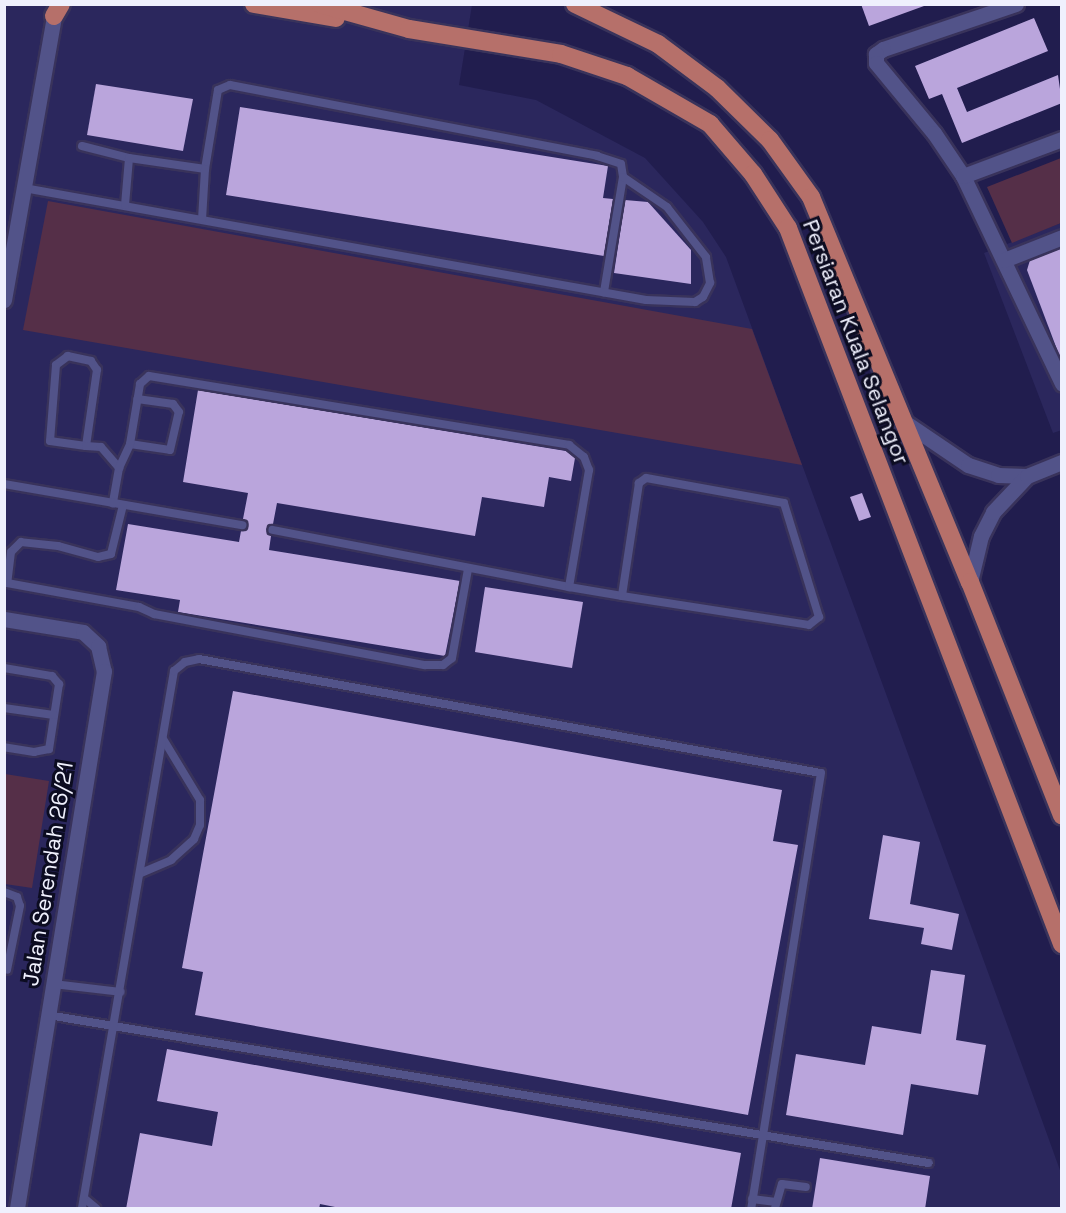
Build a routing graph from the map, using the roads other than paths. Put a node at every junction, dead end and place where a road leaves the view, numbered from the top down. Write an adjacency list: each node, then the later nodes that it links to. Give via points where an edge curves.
1 (254, 4): 6 (main road)
2 (320, 4): 6 (main road, Persiaran Kuala Selangor)
3 (575, 4): 22 (main road, Persiaran Kuala Selangor, via 658,45 717,88 770,140 811,197)
4 (1016, 4): 11 (street, via 876,54 883,74 934,132)
5 (55, 8): 13 (street)
6 (409, 28): 46 (main road, Persiaran Kuala Selangor, via 561,54 627,76 710,124 753,174 788,228)
7 (1062, 139): 11 (street)
8 (82, 146): 9 (lane)
9 (129, 158): 10 (lane); 14 (lane)
10 (205, 170): 12 (lane, via 218,90 230,85 597,156 621,164); 15 (lane)
11 (963, 176): 17 (street)
12 (623, 177): 18 (lane); 18 (lane, via 667,207 706,257 710,283 704,297 682,304)
13 (24, 188): 14 (lane); 19 (street)
14 (125, 205): 15 (lane)
15 (202, 219): 18 (lane)
16 (1062, 237): 17 (street)
17 (1004, 260): 20 (street)
18 (604, 292)
19 (4, 300)
20 (1062, 384)
21 (137, 399): 23 (lane); 23 (lane, via 173,404 179,412 170,450); 35 (lane, via 140,384 149,376 169,378 569,445 584,457 589,470)
22 (903, 421): 27 (street, via 968,465 998,475); 34 (main road, Persiaran Kuala Selangor)
23 (130, 444): 26 (lane)
24 (86, 446): 24 (lane, via 50,441 56,365 68,356 92,361 97,370); 26 (lane, via 102,447)
25 (1062, 462): 27 (street)
26 (119, 468): 29 (lane)
27 (1027, 476): 34 (street, via 993,512 981,536)
28 (4, 483): 29 (lane)
29 (113, 503): 30 (lane)
30 (123, 505): 31 (lane); 33 (lane, via 111,554 98,557 58,546 21,542 11,552 8,583 139,607 154,614 425,665 443,665 452,658)
31 (242, 525)
32 (272, 530): 33 (lane)
33 (468, 569): 35 (lane)
34 (970, 582): 43 (main road, Persiaran Kuala Selangor)
35 (569, 587): 36 (lane)
36 (622, 596): 36 (lane, via 639,483 646,478 784,503 819,617 809,626)
37 (4, 619): 48 (street, Jalan Serendah 26/21, via 83,632 98,646 104,671)
38 (4, 668): 40 (lane, via 56,679)
39 (4, 708): 40 (lane)
40 (54, 715): 42 (lane, via 49,749 34,752)
41 (163, 740): 44 (lane); 44 (lane, via 200,800 200,825 194,840 171,860); 52 (lane, via 174,670 185,662 200,659 821,773)
42 (4, 747)
43 (1062, 815)
44 (141, 873): 49 (lane)
45 (4, 892): 47 (lane, via 17,897 20,906)
46 (1062, 944)
47 (8, 970)
48 (53, 984): 49 (lane); 50 (street, Jalan Serendah 26/21)
49 (122, 993): 51 (lane)
50 (48, 1015): 51 (lane); 58 (street, Jalan Serendah 26/21)
51 (116, 1026): 52 (lane); 55 (lane)
52 (763, 1134): 53 (lane); 56 (lane)
53 (929, 1163)
54 (806, 1187): 57 (lane, via 782,1184)
55 (84, 1198): 59 (lane); 60 (lane)
56 (752, 1199): 57 (lane); 61 (lane)
57 (776, 1205)
58 (17, 1209)
59 (82, 1209)
60 (96, 1209)
61 (751, 1209)

